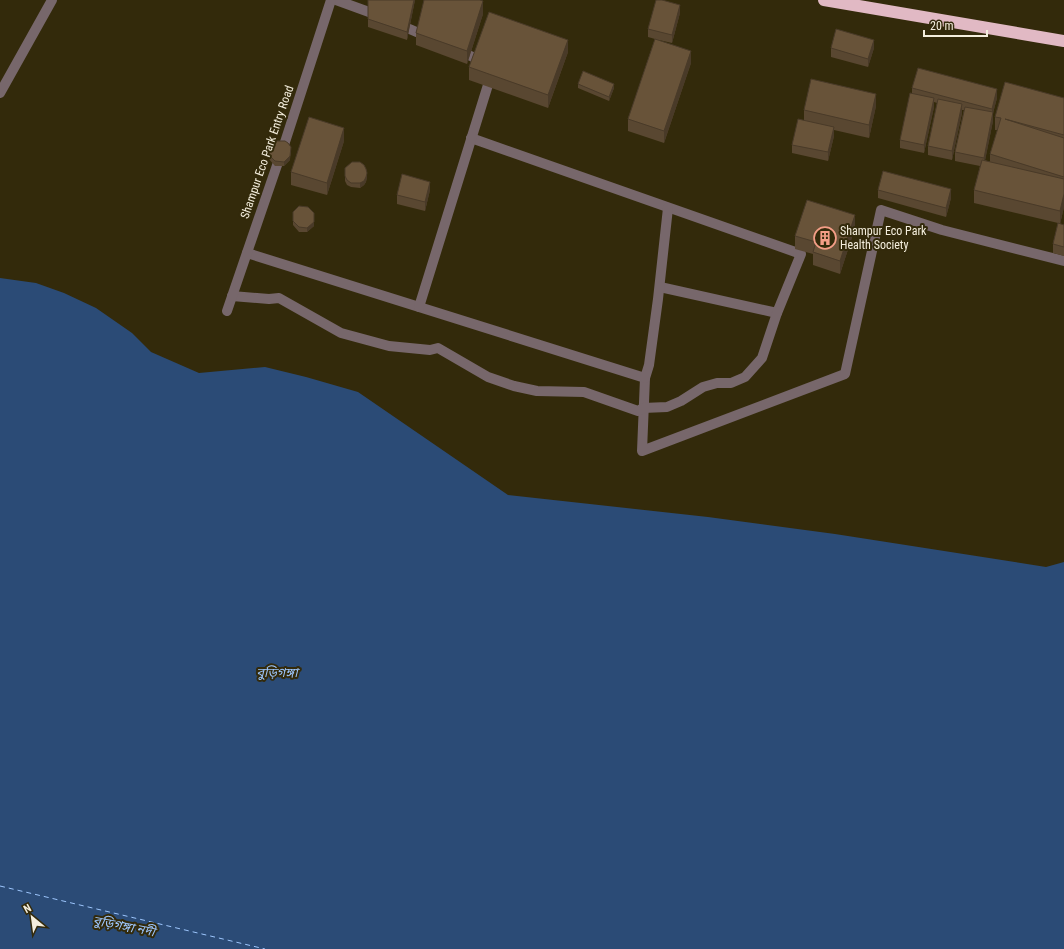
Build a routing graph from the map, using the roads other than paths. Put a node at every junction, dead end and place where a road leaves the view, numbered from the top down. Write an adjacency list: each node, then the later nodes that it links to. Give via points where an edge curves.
1 (52, 0): 8 (street)
2 (331, 0): 11 (street, Shampur Eco Park Entry Road)
3 (336, 0): 5 (street)
4 (824, 0): 6 (highway)
5 (437, 41)
6 (1064, 41)
7 (451, 47): 9 (street, via 473,57 492,72)
8 (0, 93)
9 (471, 138): 10 (street); 15 (street)
10 (668, 208): 13 (street); 17 (street, via 801,254)
11 (247, 253): 14 (street, Shampur Eco Park Entry Road); 15 (street)
12 (1064, 261): 19 (street, via 942,230 881,210 845,374 642,451)
13 (660, 287): 17 (street); 18 (street)
14 (232, 296): 16 (street, Shampur Eco Park Entry Road); 19 (street, via 279,298 341,333 389,346 430,350 438,348 488,377 514,386 537,392 584,392 638,411)
15 (419, 307): 18 (street)
16 (227, 311)
17 (777, 313): 19 (street, via 762,358 745,377 732,383 717,383 704,387 667,407)
18 (645, 378): 19 (street)
19 (644, 408)

